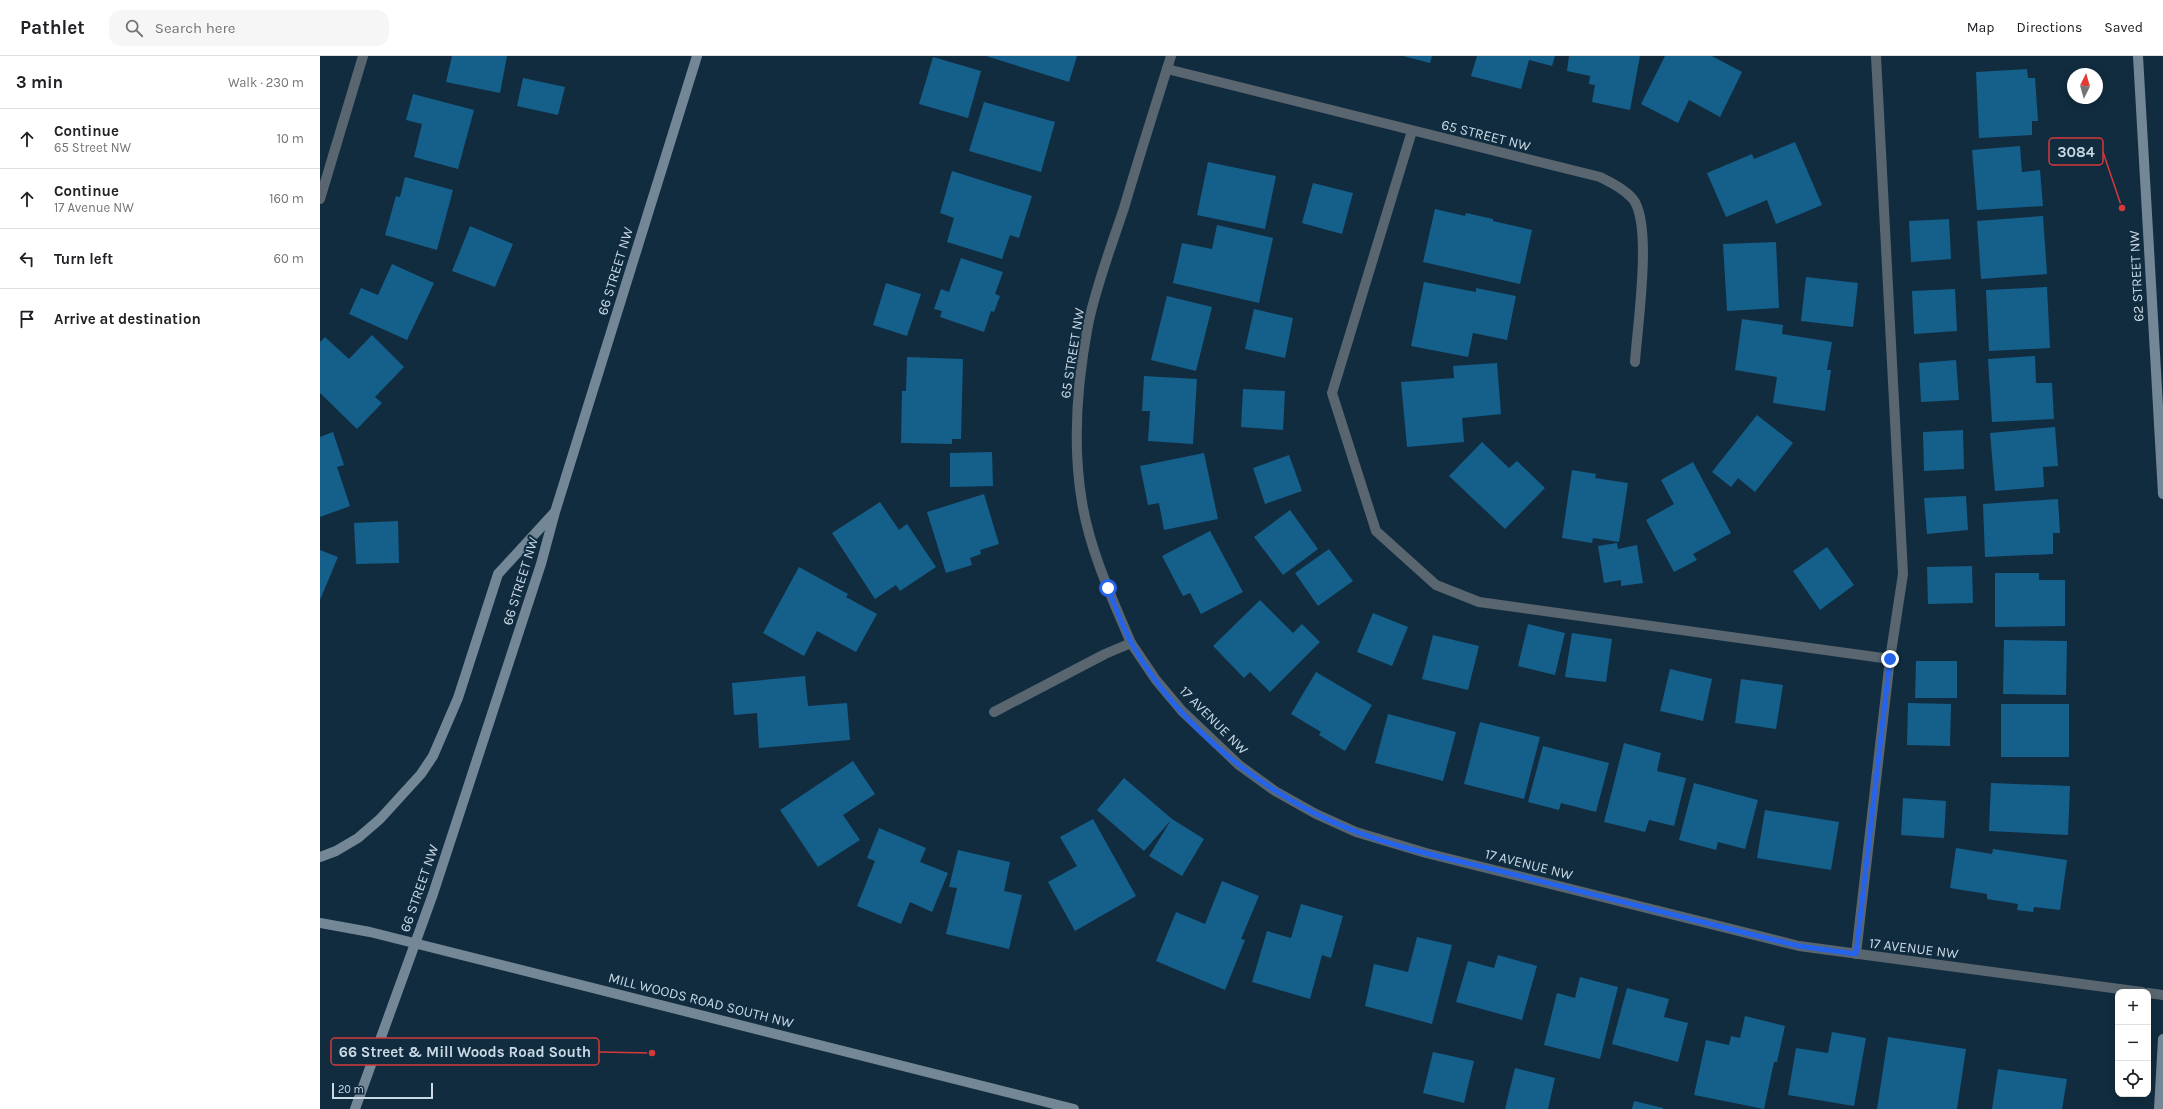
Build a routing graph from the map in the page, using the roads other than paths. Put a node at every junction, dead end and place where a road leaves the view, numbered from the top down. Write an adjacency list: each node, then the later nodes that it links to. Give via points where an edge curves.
1 (363, 56): 8 (street)
2 (697, 56): 11 (main road, 66 STREET NW)
3 (1171, 56): 6 (street, 65 STREET NW)
4 (1876, 56): 13 (street, via 1904,574)
5 (2138, 56): 10 (main road, 62 STREET NW)
6 (1167, 69): 7 (street, 65 STREET NW); 12 (street, 65 STREET NW, via 1089,324 1080,377 1076,425 1077,461 1086,518 1108,588)
7 (1412, 131): 9 (street, 65 STREET NW, via 1600,177 1619,187 1633,200 1640,216 1642,249); 13 (street, via 1332,393 1376,531 1436,586 1479,602)
8 (320, 200)
9 (1635, 362)
10 (2163, 494)
11 (555, 512): 15 (main road, via 498,574 458,698 433,756 421,774 380,819 358,838); 17 (main road, 66 STREET NW, via 542,564)
12 (1132, 643): 14 (street, via 1105,654); 18 (street, 17 AVENUE NW, via 1156,680 1182,711 1239,765 1282,795 1356,832 1799,946)
13 (1890, 659): 18 (street)
14 (994, 712)
15 (320, 857)
16 (320, 923): 17 (main road, MILL WOODS ROAD SOUTH NW)
17 (415, 943): 23 (main road, 66 STREET NW); 24 (main road, MILL WOODS ROAD SOUTH NW)
18 (1856, 954): 19 (street, 17 AVENUE NW)
19 (2119, 989)
20 (2151, 993): 21 (street)
21 (2163, 995)
22 (2163, 1039): 25 (main road)
23 (355, 1109)
24 (1074, 1109)
25 (2159, 1109)

